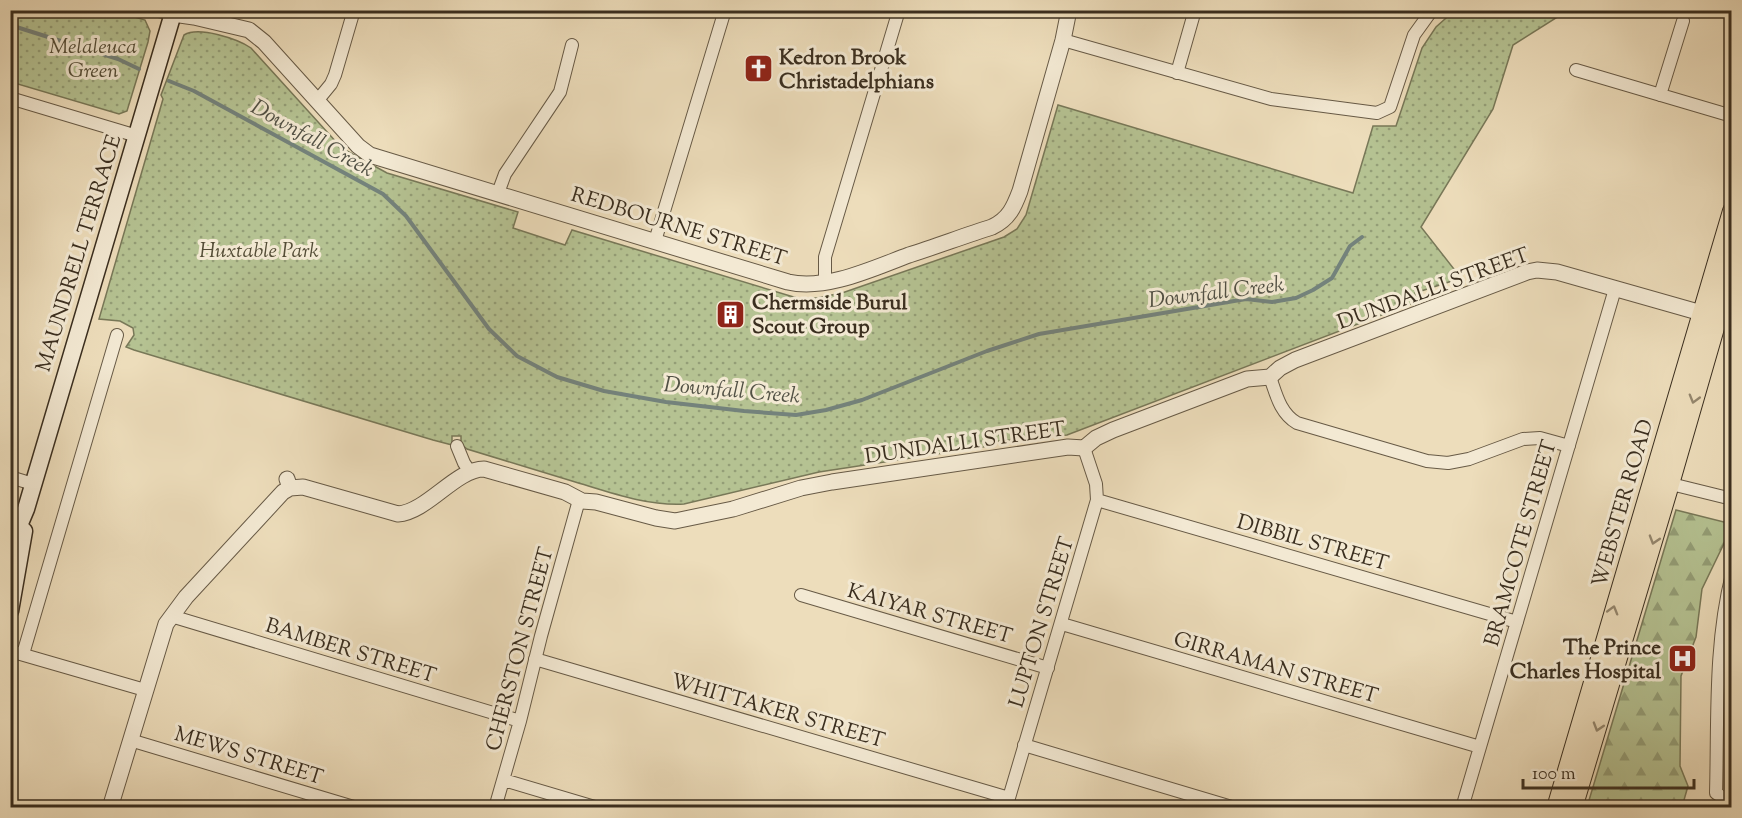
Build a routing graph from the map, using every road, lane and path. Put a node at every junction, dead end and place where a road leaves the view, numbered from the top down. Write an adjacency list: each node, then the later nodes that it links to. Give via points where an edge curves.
1 (153, 10): 7 (street)
2 (354, 10): 16 (street, via 331,84)
3 (724, 10): 21 (street)
4 (899, 10): 23 (street, via 825,257)
5 (1069, 10): 10 (street, REDBOURNE STREET)
6 (1196, 10): 13 (street)
7 (173, 12): 16 (street, REDBOURNE STREET, via 254,33); 18 (main road, MAUNDRELL TERRACE)
8 (1424, 13): 13 (street, via 1410,44 1394,101 1382,113 1271,99)
9 (1683, 21): 14 (street)
10 (1063, 40): 13 (street); 23 (street, REDBOURNE STREET, via 1020,190 1006,218 992,227)
11 (572, 45): 19 (street, via 560,92 508,169)
12 (1576, 70): 14 (street)
13 (1177, 73)
14 (1660, 95): 17 (street)
15 (10, 98): 18 (street)
16 (317, 101): 19 (street, REDBOURNE STREET, via 363,151)
17 (1731, 116)
18 (137, 136): 34 (main road, MAUNDRELL TERRACE)
19 (498, 193): 21 (street, REDBOURNE STREET)
20 (1731, 211): 25 (main road, WEBSTER ROAD)
21 (656, 242): 23 (street, REDBOURNE STREET, via 789,282)
22 (1731, 269): 25 (main road, WEBSTER ROAD)
23 (825, 281)
24 (1615, 289): 25 (street, DUNDALLI STREET); 27 (street, DUNDALLI STREET, via 1557,272 1527,272 1295,360); 29 (street, BRAMCOTE STREET)
25 (1709, 315): 33 (main road, WEBSTER ROAD); 35 (main road, WEBSTER ROAD, one-way to 35)
26 (117, 335): 48 (street)
27 (1270, 377): 29 (street, via 1282,409 1297,423 1427,461 1469,459 1523,439 1540,438); 30 (street, DUNDALLI STREET, via 1247,379 1113,430)
28 (458, 446): 31 (street)
29 (1569, 446): 45 (street, BRAMCOTE STREET)
30 (1084, 448): 37 (street, DUNDALLI STREET, via 1068,447 817,485 686,520 656,518); 38 (street, LUPTON STREET)
31 (470, 472): 37 (street, DUNDALLI STREET, via 488,469 565,492); 44 (street, via 403,514 288,484)
32 (10, 477): 34 (street)
33 (1652, 480): 35 (street); 65 (main road, WEBSTER ROAD, one-way to 33)
34 (33, 484): 39 (main road, MAUNDRELL TERRACE)
35 (1670, 484): 36 (street); 66 (main road, WEBSTER ROAD, one-way to 66)
36 (1731, 499)
37 (579, 500): 49 (street, CHERSTON STREET)
38 (1097, 500): 45 (street, DIBBIL STREET); 46 (street, LUPTON STREET)
39 (26, 509): 40 (main road, MAUNDRELL TERRACE); 43 (main road, MAUNDRELL TERRACE)
40 (10, 547)
41 (1731, 574): 58 (street, via 1719,654 1716,793)
42 (801, 596): 50 (street, KAIYAR STREET)
43 (10, 611)
44 (171, 616): 51 (street); 52 (street, BAMBER STREET)
45 (1516, 622): 55 (street, BRAMCOTE STREET)
46 (1062, 624): 50 (street, LUPTON STREET); 55 (street, GIRRAMAN STREET)
47 (10, 651): 48 (street)
48 (23, 654): 51 (street)
49 (535, 659): 52 (street, CHERSTON STREET); 57 (street, WHITTAKER STREET)
50 (1048, 668): 54 (street, LUPTON STREET)
51 (145, 690): 53 (street)
52 (520, 721): 56 (street, CHERSTON STREET)
53 (130, 740): 59 (street); 60 (street, MEWS STREET)
54 (1024, 745): 57 (street, LUPTON STREET); 63 (street)
55 (1480, 747): 64 (street, BRAMCOTE STREET)
56 (504, 780): 61 (street, CHERSTON STREET); 62 (street)
57 (1008, 803)
58 (1731, 803)
59 (110, 807)
60 (357, 807)
61 (495, 807)
62 (598, 807)
63 (1235, 807)
64 (1462, 807)
65 (1556, 807)
66 (1574, 807)

